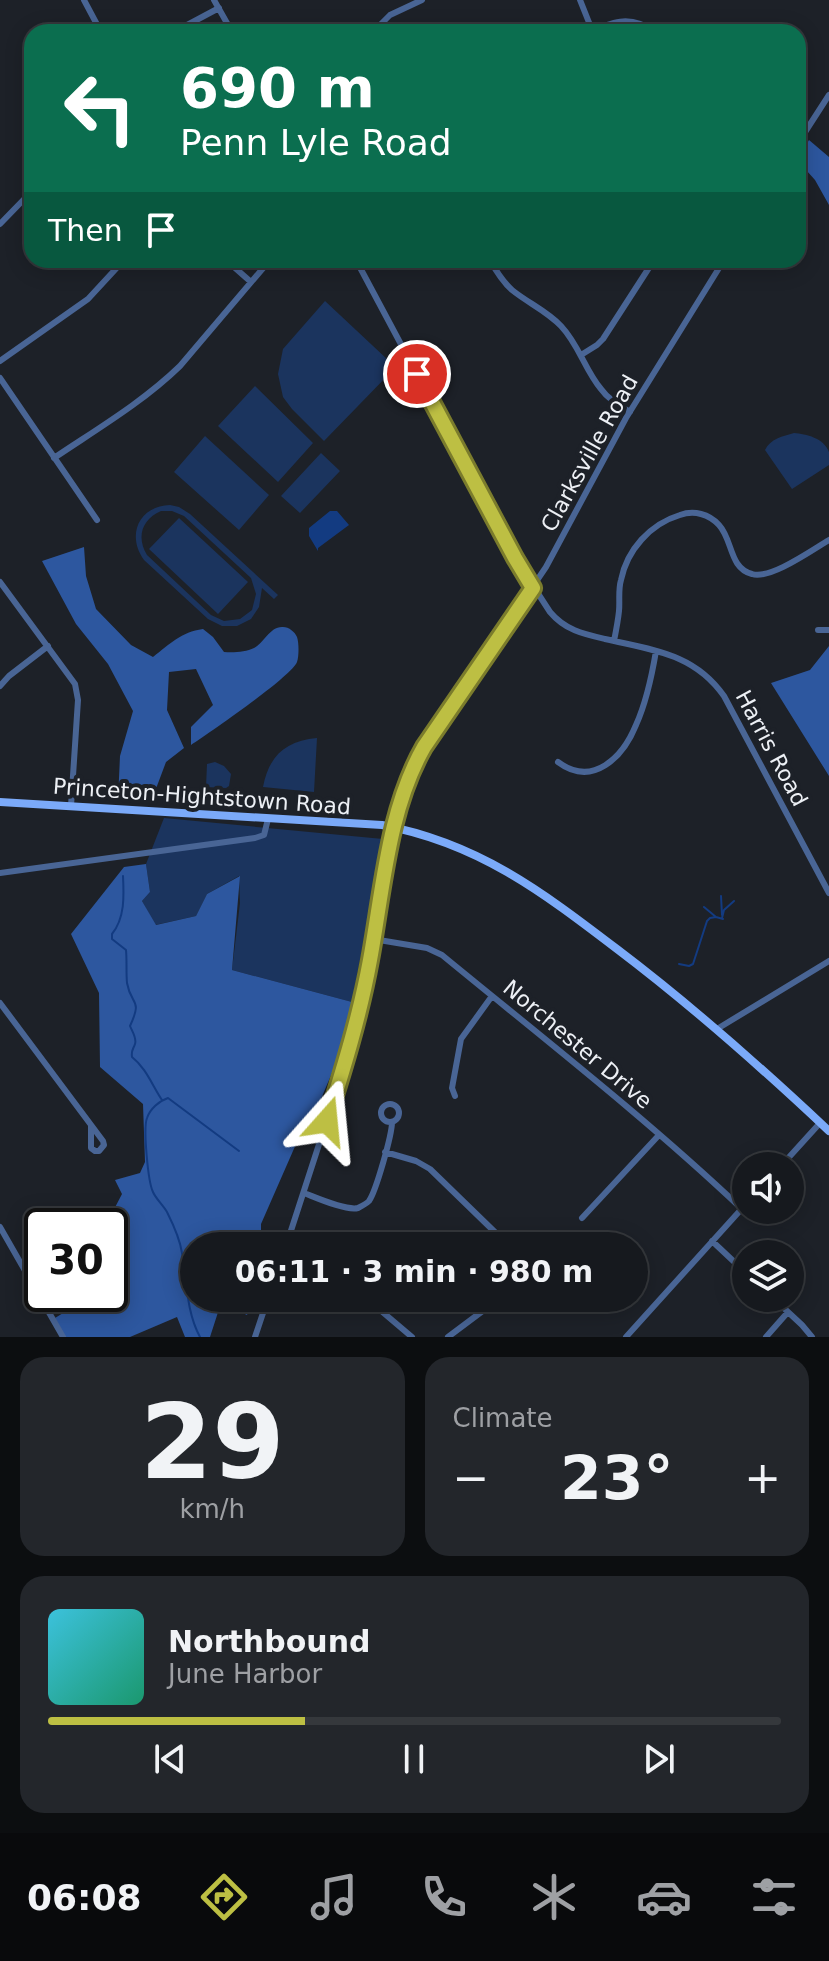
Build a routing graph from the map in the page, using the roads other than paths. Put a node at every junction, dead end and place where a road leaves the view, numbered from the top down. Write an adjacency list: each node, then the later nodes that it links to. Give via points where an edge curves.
1 (84, 0): 6 (street)
2 (214, 0): 5 (street)
3 (422, 0): 9 (street)
4 (580, 0): 10 (street)
5 (219, 8): 7 (street); 8 (street)
6 (97, 24)
7 (189, 24)
8 (228, 24)
9 (381, 24)
10 (587, 24)
11 (610, 24): 12 (street)
12 (640, 24)
13 (829, 95): 14 (street)
14 (806, 131)
15 (24, 199): 16 (street)
16 (0, 224)
17 (117, 268): 26 (street, via 88,299)
18 (235, 268): 24 (street)
19 (263, 268): 24 (street)
20 (360, 268): 33 (street, Harris Road)
21 (495, 268): 25 (street, via 514,291 563,328)
22 (649, 268): 25 (street, via 603,339)
23 (719, 268): 28 (street, Clarksville Road)
24 (251, 282): 29 (street, via 166,380)
25 (581, 355): 28 (street, via 603,393)
26 (0, 361)
27 (0, 378): 29 (street)
28 (630, 412): 33 (street, Clarksville Road)
29 (54, 458): 30 (street)
30 (97, 520)
31 (829, 540): 36 (street, via 771,573 755,575 739,566 726,535 712,519 700,513 668,519 642,539 624,568)
32 (0, 582): 37 (street)
33 (533, 588): 36 (street, Harris Road, via 564,626); 44 (street, Clarksville Road, via 424,747)
34 (818, 630): 35 (street)
35 (829, 630)
36 (614, 641): 38 (street, Harris Road)
37 (48, 646): 39 (street); 42 (street, via 77,692)
38 (656, 651): 40 (street, via 640,716 616,756 593,771 576,771); 46 (street, Harris Road, via 692,664 718,686)
39 (0, 686)
40 (558, 762)
41 (0, 802): 42 (main road, Princeton-Hightstown Road)
42 (71, 806): 43 (main road, Princeton-Hightstown Road)
43 (268, 819): 44 (main road, Princeton-Hightstown Road); 45 (street, via 260,837)
44 (393, 827): 47 (street, Clarksville Road); 51 (main road, Princeton-Hightstown Road, via 447,842 515,876)
45 (0, 873)
46 (829, 893)
47 (373, 939): 49 (street, Norchester Drive, via 435,951); 60 (street, Clarksville Road, via 356,1026)
48 (829, 961): 51 (street)
49 (492, 996): 52 (street, via 461,1039); 57 (street, Norchester Drive)
50 (0, 1003): 55 (street)
51 (717, 1029): 54 (main road, Princeton-Hightstown Road)
52 (455, 1096)
53 (392, 1122): 58 (street)
54 (820, 1123): 56 (main road, Princeton-Hightstown Road); 59 (street)
55 (91, 1126)
56 (829, 1131)
57 (659, 1135): 61 (street, Norchester Drive); 62 (street)
58 (385, 1152): 60 (street, via 364,1205 349,1208); 66 (street, via 430,1169)
59 (794, 1152)
60 (304, 1193): 65 (street, Clarksville Road)
61 (732, 1197)
62 (582, 1218)
63 (732, 1220): 67 (street)
64 (0, 1227): 73 (street)
65 (291, 1232)
66 (495, 1232)
67 (712, 1241): 68 (street); 77 (street)
68 (732, 1260)
69 (263, 1312): 74 (street)
70 (383, 1312): 75 (street)
71 (481, 1312): 76 (street)
72 (788, 1312): 78 (street); 79 (street)
73 (63, 1337)
74 (255, 1337)
75 (412, 1337)
76 (448, 1337)
77 (626, 1337)
78 (766, 1337)
79 (812, 1337)

